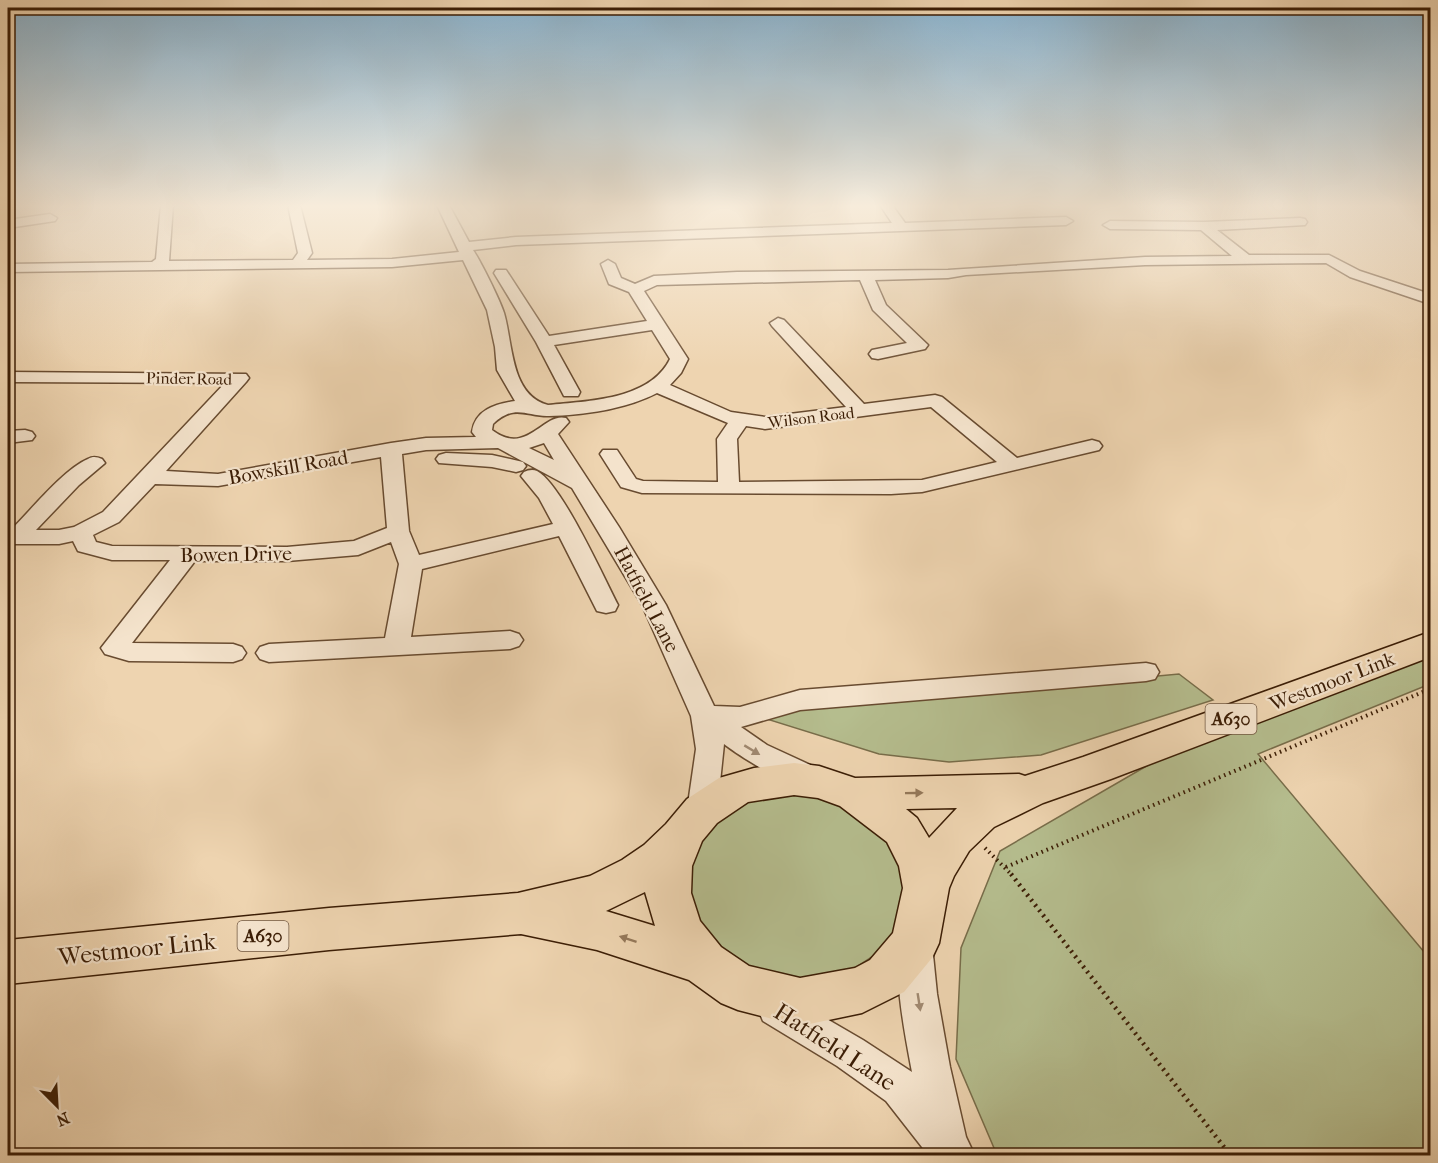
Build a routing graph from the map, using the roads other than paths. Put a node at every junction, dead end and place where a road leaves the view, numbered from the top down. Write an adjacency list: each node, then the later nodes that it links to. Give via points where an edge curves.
1 (163, 259): 10 (street)
2 (300, 259): 8 (street)
3 (424, 259): 8 (street)
4 (472, 259): 20 (street, via 495,310)
5 (1306, 259): 7 (street)
6 (1329, 259): 15 (street, via 1355,274)
7 (1246, 260): 12 (street)
8 (297, 264): 10 (street)
9 (608, 264): 14 (street, via 614,281)
10 (155, 267): 11 (street)
11 (8, 268)
12 (865, 275): 14 (street, via 654,281); 19 (street, via 879,307 920,345)
13 (505, 278): 18 (street)
14 (635, 290): 17 (street)
15 (1431, 298)
16 (778, 323): 24 (street)
17 (656, 324): 18 (street); 22 (street, via 680,359 677,370)
18 (544, 342): 23 (street)
19 (878, 354)
20 (506, 370): 25 (street, Hatfield Lane, via 522,398); 27 (street)
21 (8, 377): 35 (street, Pinder Road, via 240,378)
22 (658, 386): 25 (street); 26 (street, Wilson Road)
23 (571, 392)
24 (860, 411): 26 (street, Wilson Road, via 765,423); 34 (street, Wilson Road, via 935,400)
25 (546, 419): 27 (street, Bowskill Road, via 507,408); 28 (street, Bowskill Road, via 527,442); 36 (street, Hatfield Lane)
26 (739, 421): 37 (street, via 727,439)
27 (484, 422): 28 (street, via 482,432); 29 (street, Bowskill Road)
28 (500, 442): 29 (street, Bowskill Road); 36 (street, Hatfield Lane, via 547,464)
29 (426, 444): 32 (street, Bowskill Road)
30 (1092, 446): 34 (street)
31 (610, 454): 37 (street, via 628,483 642,487)
32 (392, 457): 35 (street, Bowskill Road, via 218,480); 38 (street, via 464,458 523,471 549,496); 39 (street)
33 (95, 463): 41 (street)
34 (1013, 465): 37 (street, via 922,486)
35 (150, 477): 40 (street, via 111,517)
36 (581, 487): 51 (street, Hatfield Lane, via 654,605)
37 (729, 488)
38 (565, 528): 43 (street); 44 (street)
39 (398, 531): 42 (street, Bowen Drive, via 358,548 287,555); 43 (street)
40 (81, 532): 41 (street, via 59,537); 42 (street, Bowen Drive, via 86,546 112,553)
41 (12, 537)
42 (187, 555): 49 (street, via 114,648 129,652)
43 (411, 564): 47 (street)
44 (606, 605)
45 (510, 640): 47 (street)
46 (1431, 644): 53 (highway, Westmoor Link / A630, via 1096,769)
47 (396, 647): 48 (street)
48 (269, 653)
49 (233, 654)
50 (1146, 672): 51 (street, via 800,700 740,717)
51 (705, 716): 52 (street, Hatfield Lane, one-way to 52, via 757,753); 54 (street, Hatfield Lane, via 710,749)
52 (837, 788): 53 (highway, Westmoor Link / A630, one-way to 53); 54 (highway, Westmoor Link, via 794,779 754,784 734,790); 55 (highway, via 902,830 921,864)
53 (1029, 790): 55 (highway, Westmoor Link / A630, via 978,816 965,828 941,853)
54 (693, 821): 56 (highway, Westmoor Link / A630, via 660,858 638,874 598,894); 59 (highway, via 670,866 668,893 680,932)
55 (926, 888): 57 (highway)
56 (518, 914): 58 (highway, Westmoor Link / A630); 59 (highway, Westmoor Link / A630, one-way to 56, via 597,929)
57 (915, 944): 59 (highway, Westmoor Link, via 887,976 862,990 800,1002); 60 (street, Hatfield Lane, one-way to 60, via 933,1084)
58 (8, 962)
59 (721, 975): 60 (street, Hatfield Lane, via 900,1087)
60 (951, 1150)

